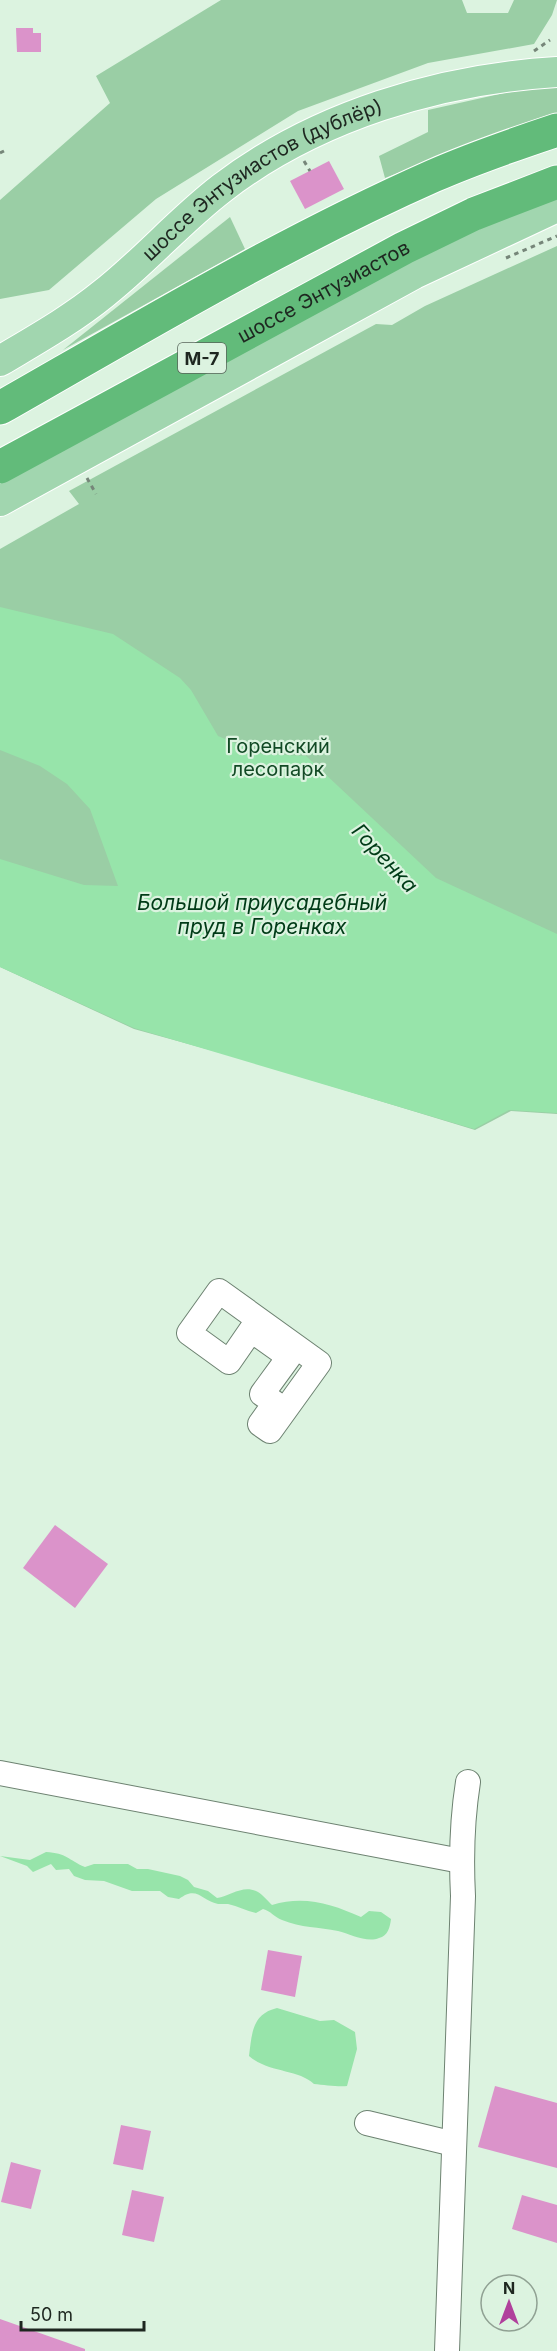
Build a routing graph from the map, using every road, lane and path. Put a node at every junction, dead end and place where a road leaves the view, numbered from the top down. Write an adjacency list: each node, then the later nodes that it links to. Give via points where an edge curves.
1 (552, 69): 5 (main road, шоссе Энтузиастов (дублёр), via 434,91 380,106 319,130 223,188 102,295)
2 (557, 130): 6 (highway, via 487,154 383,200 165,314)
3 (557, 182): 7 (highway, шоссе Энтузиастов / М-7, via 474,214 404,248)
4 (557, 207): 10 (main road, via 414,274)
5 (0, 361)
6 (0, 408)
7 (0, 467)
8 (86, 476): 9 (path)
9 (96, 494)
10 (0, 501)
11 (219, 1292): 11 (lane, via 189,1334 229,1362 251,1330 289,1357 262,1394 275,1403 260,1424 270,1431 319,1363)
12 (0, 1773): 14 (lane)
13 (468, 1782): 14 (lane)
14 (461, 1861): 16 (lane)
15 (367, 2123): 16 (lane)
16 (454, 2144): 17 (lane)
17 (447, 2351)

